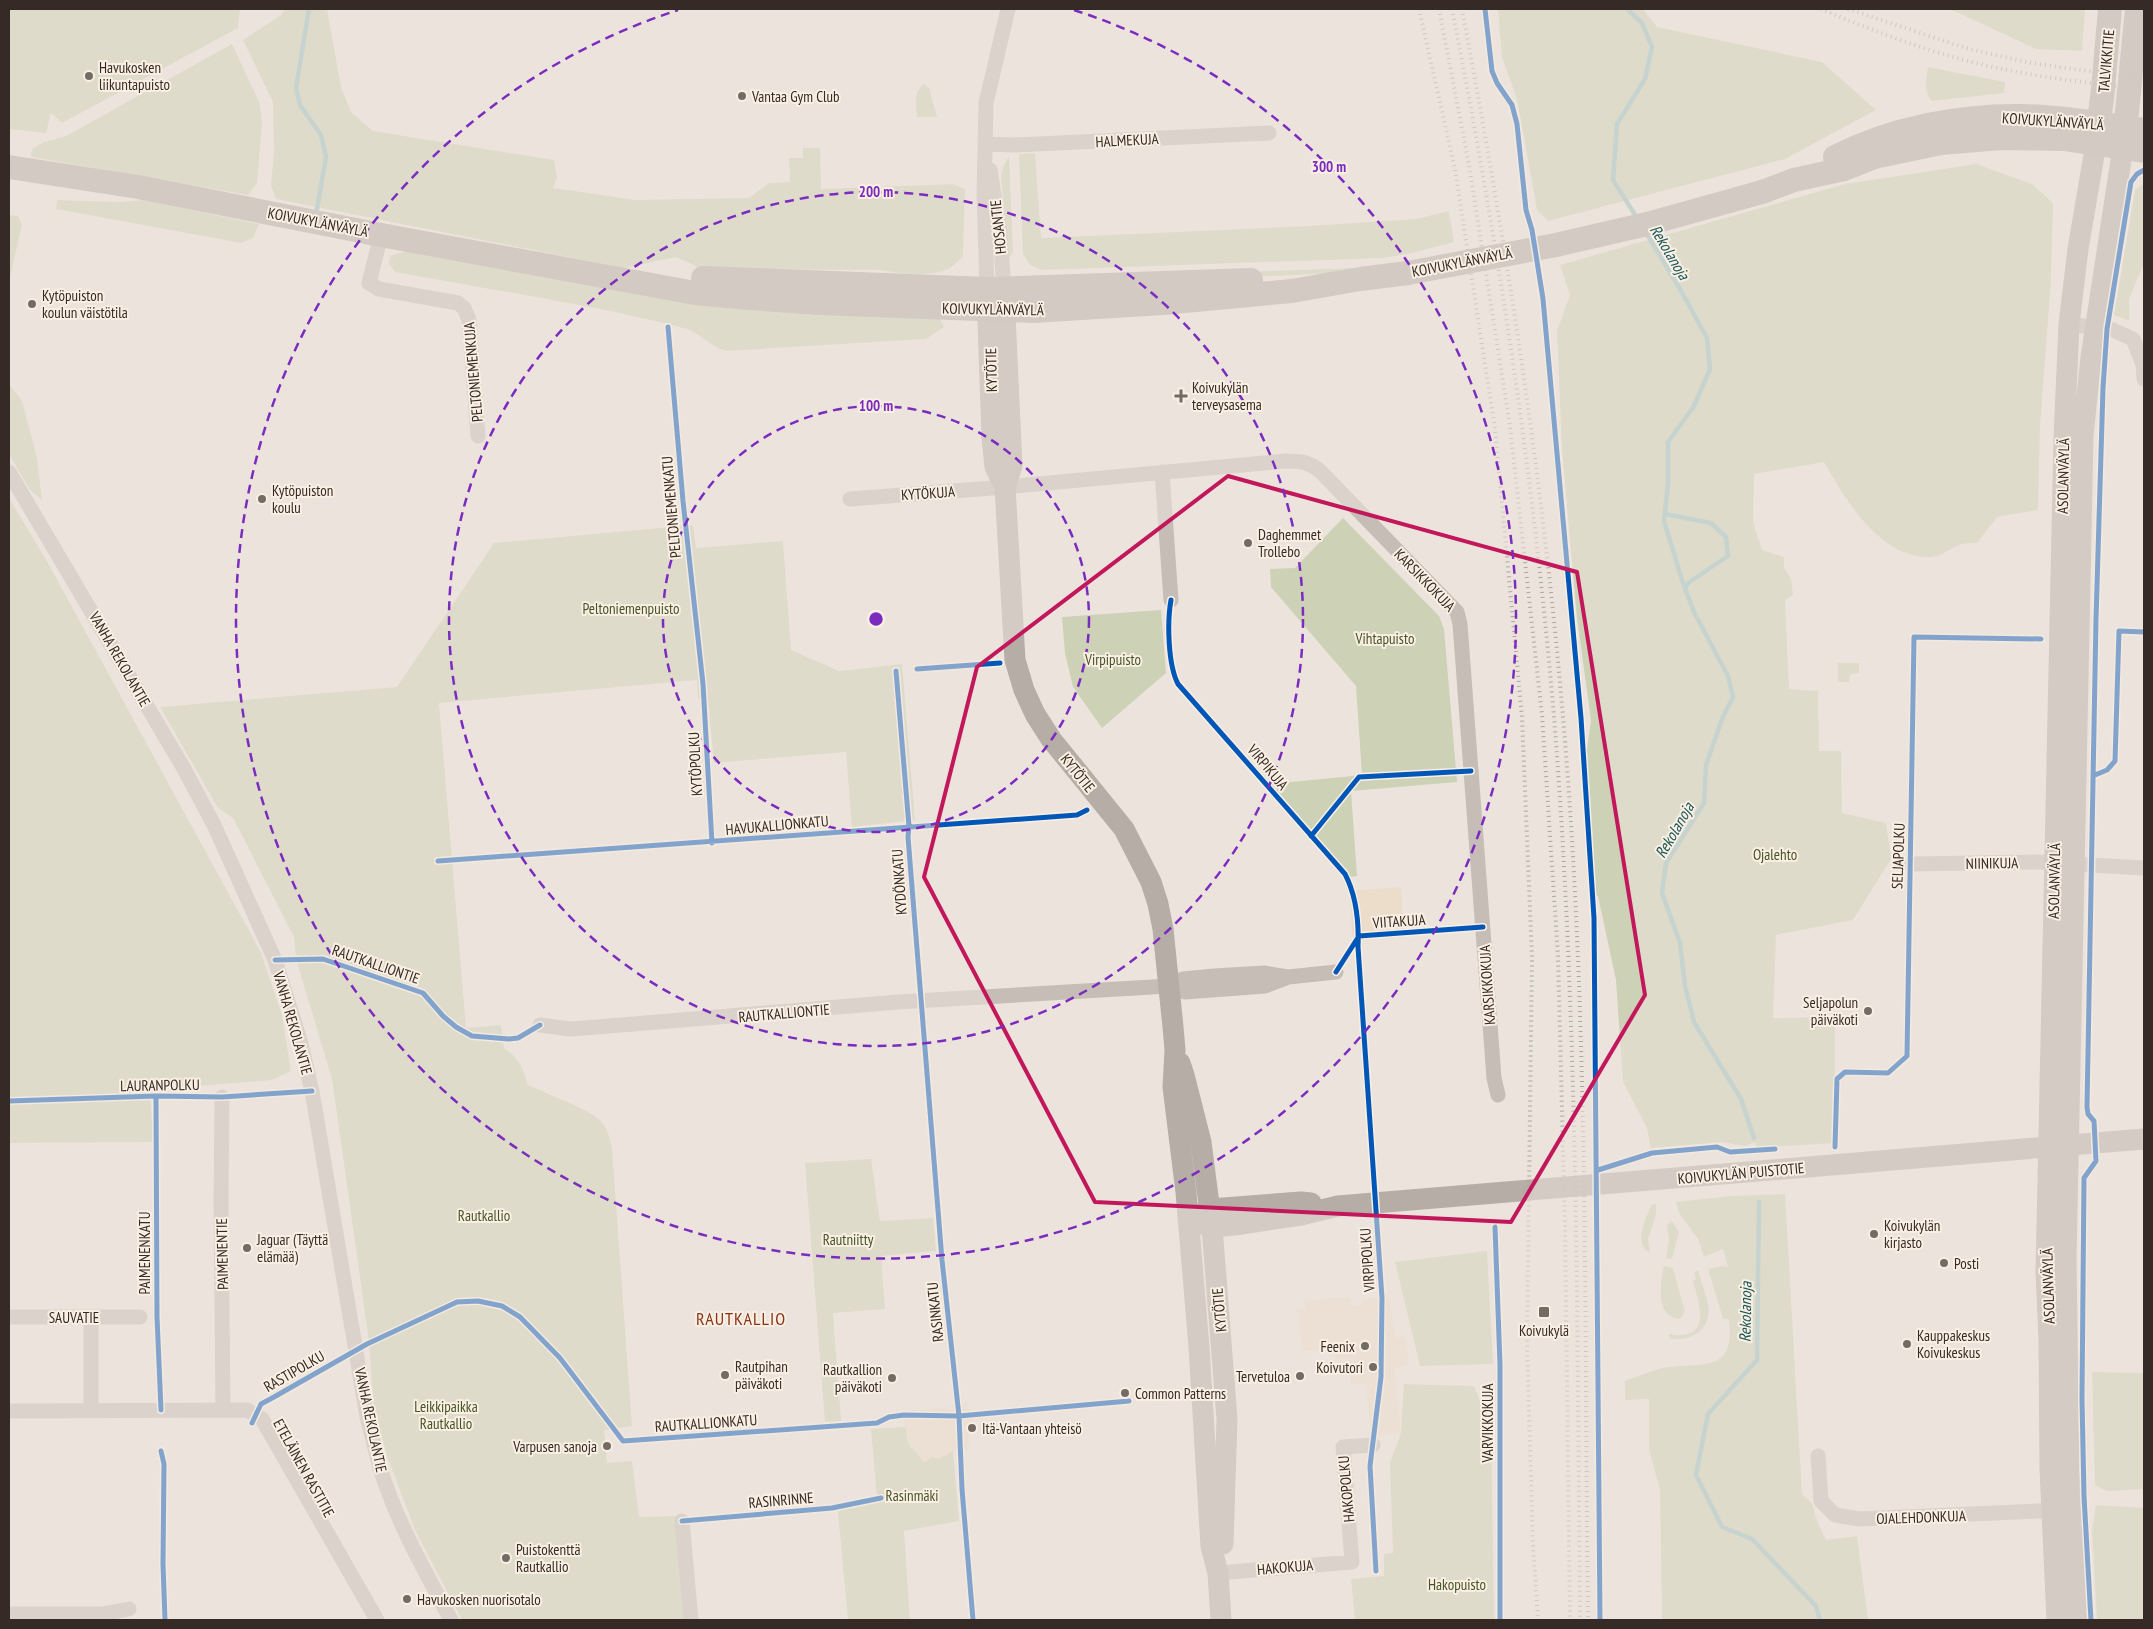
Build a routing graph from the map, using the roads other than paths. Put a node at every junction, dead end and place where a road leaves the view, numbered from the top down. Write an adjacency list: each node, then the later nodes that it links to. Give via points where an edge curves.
1 (1008, 9): 7 (street, HOSANTIE, via 986,103)
2 (2110, 9): 5 (main road, TALVIKKITIE)
3 (2137, 9): 6 (main road, TALVIKKITIE)
4 (1270, 133): 7 (street, HALMEKUJA)
5 (2098, 133): 6 (main road, KOIVUKYLÄNVÄYLÄ); 10 (main road, KOIVUKYLÄNVÄYLÄ, bridge, via 2064,139 2001,138 1941,142 1874,157 1844,169 1794,180 1647,224 1408,273 1360,279 1291,277 1159,284); 11 (street, ASOLANVÄYLÄ)
6 (2134, 139): 12 (street, ASOLANVÄYLÄ)
7 (985, 144): 10 (street, HOSANTIE, via 994,191)
8 (9, 167): 9 (main road, KOIVUKYLÄNVÄYLÄ, via 138,187)
9 (380, 235): 10 (main road, KOIVUKYLÄNVÄYLÄ, via 695,293 818,303); 14 (street, PELTONIEMENKUJA, via 369,283 379,289 458,303 470,320)
10 (996, 300): 17 (street, KYTÖTIE, via 1012,466)
11 (2069, 324): 12 (street); 21 (street, ASOLANVÄYLÄ)
12 (2096, 328): 13 (street, via 2112,330 2133,339 2143,365); 21 (street, ASOLANVÄYLÄ, via 2083,436)
13 (2144, 379)
14 (478, 436)
15 (9, 472): 48 (street, VANHA REKOLANTIE, via 187,775 238,874 275,960 312,1091 367,1416 382,1473 406,1536)
16 (1162, 472): 17 (street, KARSIKKOKUJA); 19 (street); 27 (street, KARSIKKOKUJA, via 1302,461 1312,464 1457,612 1494,1078)
17 (1005, 487): 18 (street, KYTÖKUJA); 24 (street, KYTÖTIE, via 1015,660 1024,690 1050,738 1124,830 1151,882 1163,929)
18 (850, 499)
19 (1172, 600)
20 (1911, 864): 21 (street, NIINIKUJA)
21 (2064, 864): 22 (street, NIINIKUJA); 30 (street, ASOLANVÄYLÄ)
22 (2144, 868)
23 (1336, 972): 24 (street, via 1288,977 1265,986 1184,992)
24 (1169, 986): 25 (street, RAUTKALLIONTIE, via 898,1002 570,1029); 26 (street, KYTÖTIE)
25 (540, 1025)
26 (1175, 1050): 31 (street, KYTÖTIE, via 1200,1142); 32 (street, KYTÖTIE, via 1173,1087)
27 (1498, 1095)
28 (222, 1097): 37 (street, PAIMENENTIE)
29 (2144, 1139): 30 (street, KOIVUKYLÄN PUISTOTIE)
30 (2059, 1147): 31 (street, KOIVUKYLÄN PUISTOTIE, via 1545,1187 1338,1206 1302,1215); 41 (street, ASOLANVÄYLÄ, via 2069,1336)
31 (1211, 1218): 32 (street, KOIVUKYLÄN PUISTOTIE); 44 (street, KYTÖTIE, via 1227,1419 1222,1552)
32 (1188, 1220): 44 (street, KYTÖTIE, via 1212,1553)
33 (9, 1316): 34 (street, SAUVATIE)
34 (91, 1317): 35 (street, SAUVATIE); 36 (street)
35 (140, 1317)
36 (91, 1410): 37 (street, ETELÄINEN RASTITIE); 38 (street, ETELÄINEN RASTITIE)
37 (224, 1410): 47 (street, ETELÄINEN RASTITIE, via 247,1410 262,1419)
38 (9, 1411)
39 (1373, 1445): 43 (street, HAKOPOLKU, via 1343,1447)
40 (1818, 1456): 41 (street, OJALEHDONKUJA, via 1821,1501 1835,1515 1859,1519)
41 (2062, 1510): 51 (street, ASOLANVÄYLÄ); 52 (street, ASOLANVÄYLÄ)
42 (682, 1521): 49 (street)
43 (1352, 1562): 44 (street, HAKOKUJA)
44 (1218, 1573): 50 (street, KYTÖTIE)
45 (128, 1608): 46 (street, via 102,1614)
46 (9, 1614)
47 (377, 1620)
48 (451, 1620)
49 (691, 1620)
50 (1221, 1620)
51 (2057, 1620)
52 (2078, 1620)

